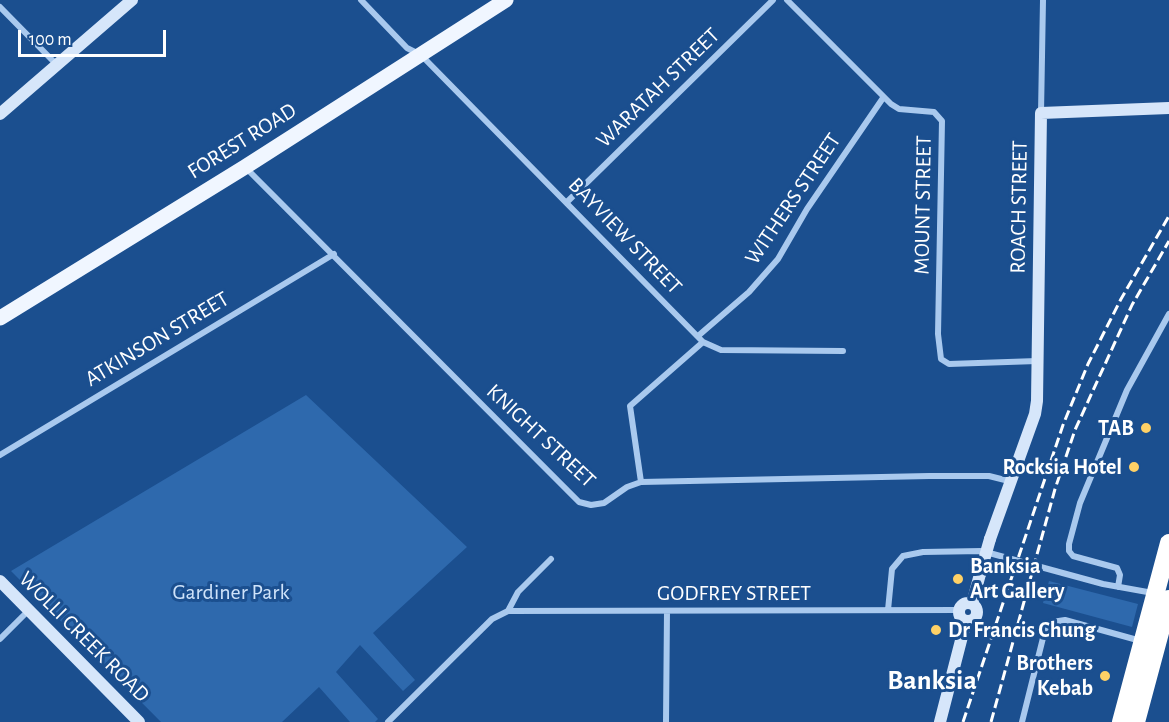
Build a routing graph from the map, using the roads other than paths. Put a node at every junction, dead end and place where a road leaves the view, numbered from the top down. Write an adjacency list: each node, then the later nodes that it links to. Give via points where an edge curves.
1 (132, 0): 9 (street)
2 (361, 0): 8 (street, BAYVIEW STREET, via 407,48)
3 (506, 0): 8 (main road, FOREST ROAD)
4 (773, 0): 15 (street, WARATAH STREET)
5 (787, 0): 10 (street, MOUNT STREET)
6 (1043, 0): 12 (street, ROACH STREET)
7 (0, 8): 9 (street)
8 (421, 55): 14 (main road, FOREST ROAD); 15 (street, BAYVIEW STREET)
9 (57, 65): 13 (street)
10 (883, 98): 19 (street, WITHERS STREET, via 807,209 778,259); 21 (street, MOUNT STREET, via 899,108 934,112 943,124 938,334 941,359 949,364)
11 (1169, 108): 12 (street)
12 (1041, 113): 21 (street, ROACH STREET)
13 (0, 114)
14 (245, 167): 16 (street, KNIGHT STREET); 18 (main road, FOREST ROAD)
15 (567, 202): 19 (street, BAYVIEW STREET)
16 (334, 254): 22 (street, ATKINSON STREET); 24 (street, KNIGHT STREET, via 579,502 604,503)
17 (1169, 314): 28 (street, via 1127,390 1080,503 1069,544 1072,556 1117,568)
18 (0, 318)
19 (701, 339): 20 (street, BAYVIEW STREET, via 721,350); 24 (street, WITHERS STREET, via 630,406)
20 (843, 351)
21 (1038, 361): 23 (street, ROACH STREET, via 1035,414)
22 (0, 455)
23 (1009, 481): 24 (street, KNIGHT STREET, via 990,476 959,476); 30 (street, ROACH STREET, bridge)
24 (641, 482)
25 (1169, 543): 29 (highway)
26 (551, 559): 34 (street, via 518,592)
27 (0, 581): 31 (street, WOLLI CREEK ROAD)
28 (1118, 587): 29 (street); 32 (street, via 982,551 923,552 903,556 892,569)
29 (1164, 597): 38 (highway); 45 (highway)
30 (972, 604): 33 (street, via 966,603); 36 (street, via 978,610 977,616)
31 (29, 610): 37 (street); 39 (street, WOLLI CREEK ROAD)
32 (888, 610): 33 (street, GODFREY STREET); 35 (street, GODFREY STREET)
33 (959, 610): 36 (street)
34 (508, 611): 35 (street, GODFREY STREET); 40 (street, via 492,619)
35 (667, 612): 41 (street)
36 (966, 621): 42 (street)
37 (0, 639)
38 (1143, 641): 43 (street, via 1065,620 1053,622 1045,630); 44 (highway)
39 (139, 722)
40 (388, 722)
41 (666, 722)
42 (940, 722)
43 (1022, 722)
44 (1121, 722)
45 (1136, 722)

